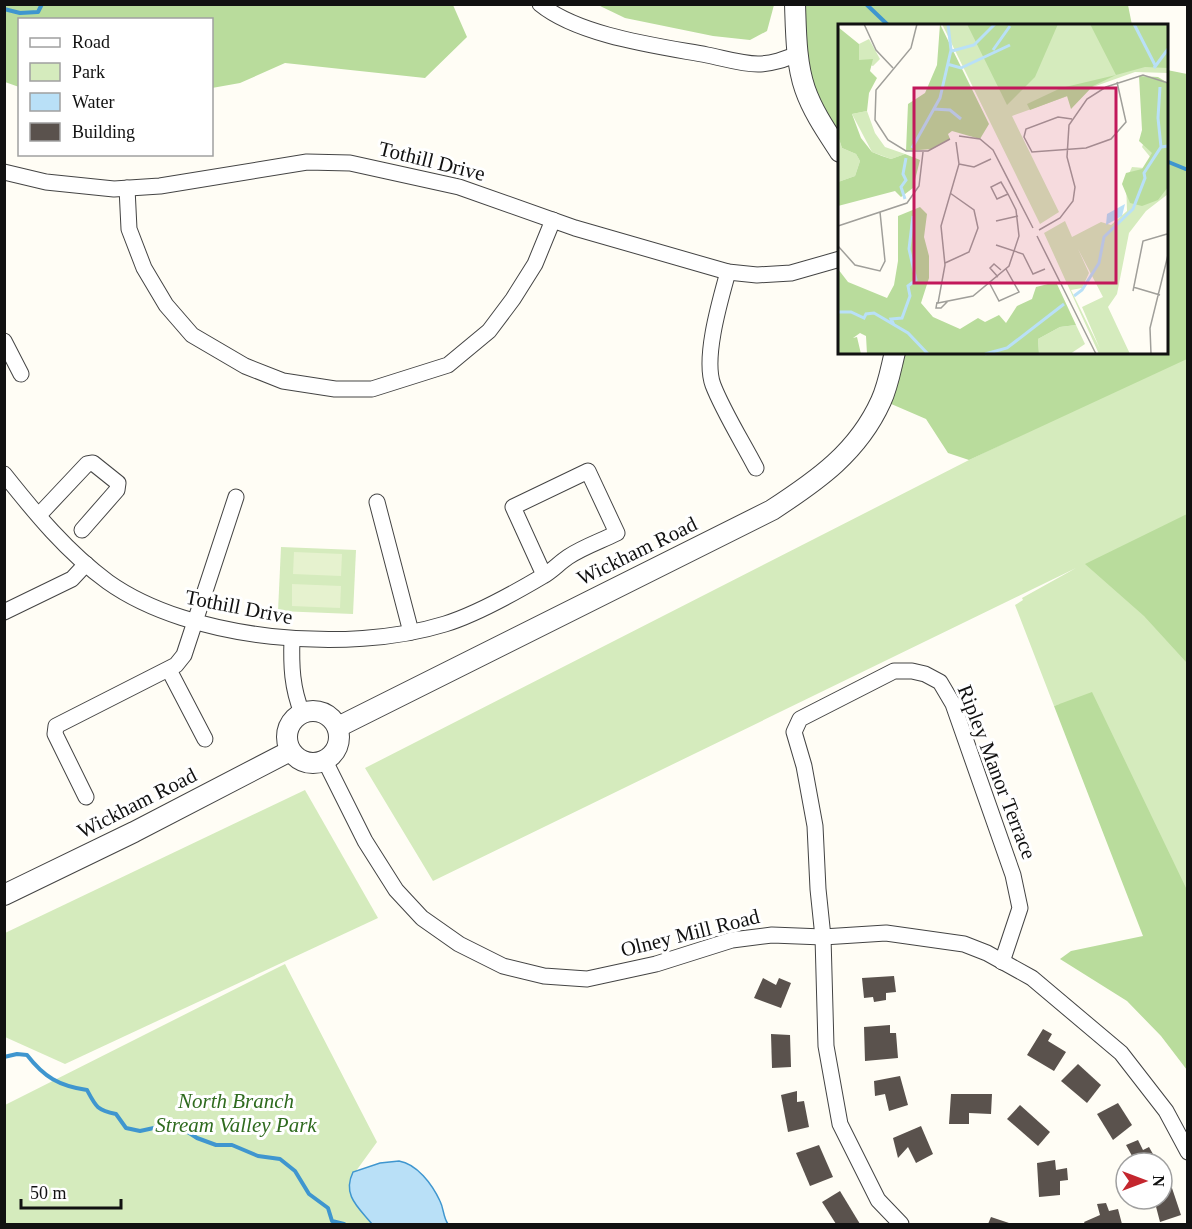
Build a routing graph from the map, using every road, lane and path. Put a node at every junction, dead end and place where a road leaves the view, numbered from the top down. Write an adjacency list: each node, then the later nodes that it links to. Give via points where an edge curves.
1 (540, 4): 3 (street, via 566,21 663,47 756,64)
2 (795, 4): 3 (street)
3 (798, 54): 4 (street, via 804,88)
4 (838, 149)
5 (4, 172): 6 (street, Tothill Drive, via 46,182)
6 (127, 188): 7 (street, Tothill Drive, via 307,162 350,164 459,187); 7 (street, via 129,229 144,268 166,305 192,335 245,366 283,381 335,389 372,389 448,364 489,331 513,299 535,264)
7 (553, 220): 9 (street, Tothill Drive)
8 (838, 260): 9 (street, Tothill Drive, via 791,273)
9 (728, 272): 13 (street, via 709,364 713,385)
10 (4, 341): 12 (street)
11 (894, 354): 27 (street, Wickham Road, via 882,400 861,438 815,482 772,510)
12 (21, 374)
13 (756, 468)
14 (4, 474): 17 (street, Tothill Drive)
15 (236, 497): 22 (street)
16 (377, 502): 23 (street)
17 (39, 515): 18 (street, via 87,464 93,463 118,483 117,490); 19 (street, Tothill Drive)
18 (82, 530)
19 (86, 564): 21 (street, via 72,579); 22 (street, Tothill Drive, via 138,599 173,616)
20 (544, 575): 20 (street, Tothill Drive, via 513,507 588,471 617,533 568,556); 23 (street, Tothill Drive, via 446,624)
21 (4, 612)
22 (195, 621): 24 (street, Tothill Drive); 25 (street, via 184,655)
23 (411, 632): 24 (street, Tothill Drive, via 370,638)
24 (292, 639): 26 (street, via 291,674)
25 (169, 670): 28 (street); 31 (street, via 56,726 55,734)
26 (302, 713): 27 (street, via 327,714); 29 (street, via 289,725)
27 (338, 727): 30 (street, via 338,747)
28 (205, 739)
29 (290, 751): 30 (street, via 305,763); 32 (street, Wickham Road)
30 (325, 761): 33 (street, Olney Mill Road, via 365,841 396,890 422,918 459,944 503,966 587,979 656,964 732,940 772,934)
31 (86, 797)
32 (4, 895)
33 (823, 938): 34 (street, Olney Mill Road, via 886,933 909,936 964,944); 34 (street, Ripley Manor Terrace, via 815,826 795,732 800,718 894,671 912,672 940,682 953,704 1013,875 1020,909); 36 (street, Ripley Manor Terrace, via 826,1046 840,1124 878,1200)
34 (1002, 962): 35 (street, Olney Mill Road, via 1032,978 1120,1053 1167,1111)
35 (1188, 1152)
36 (901, 1224)

